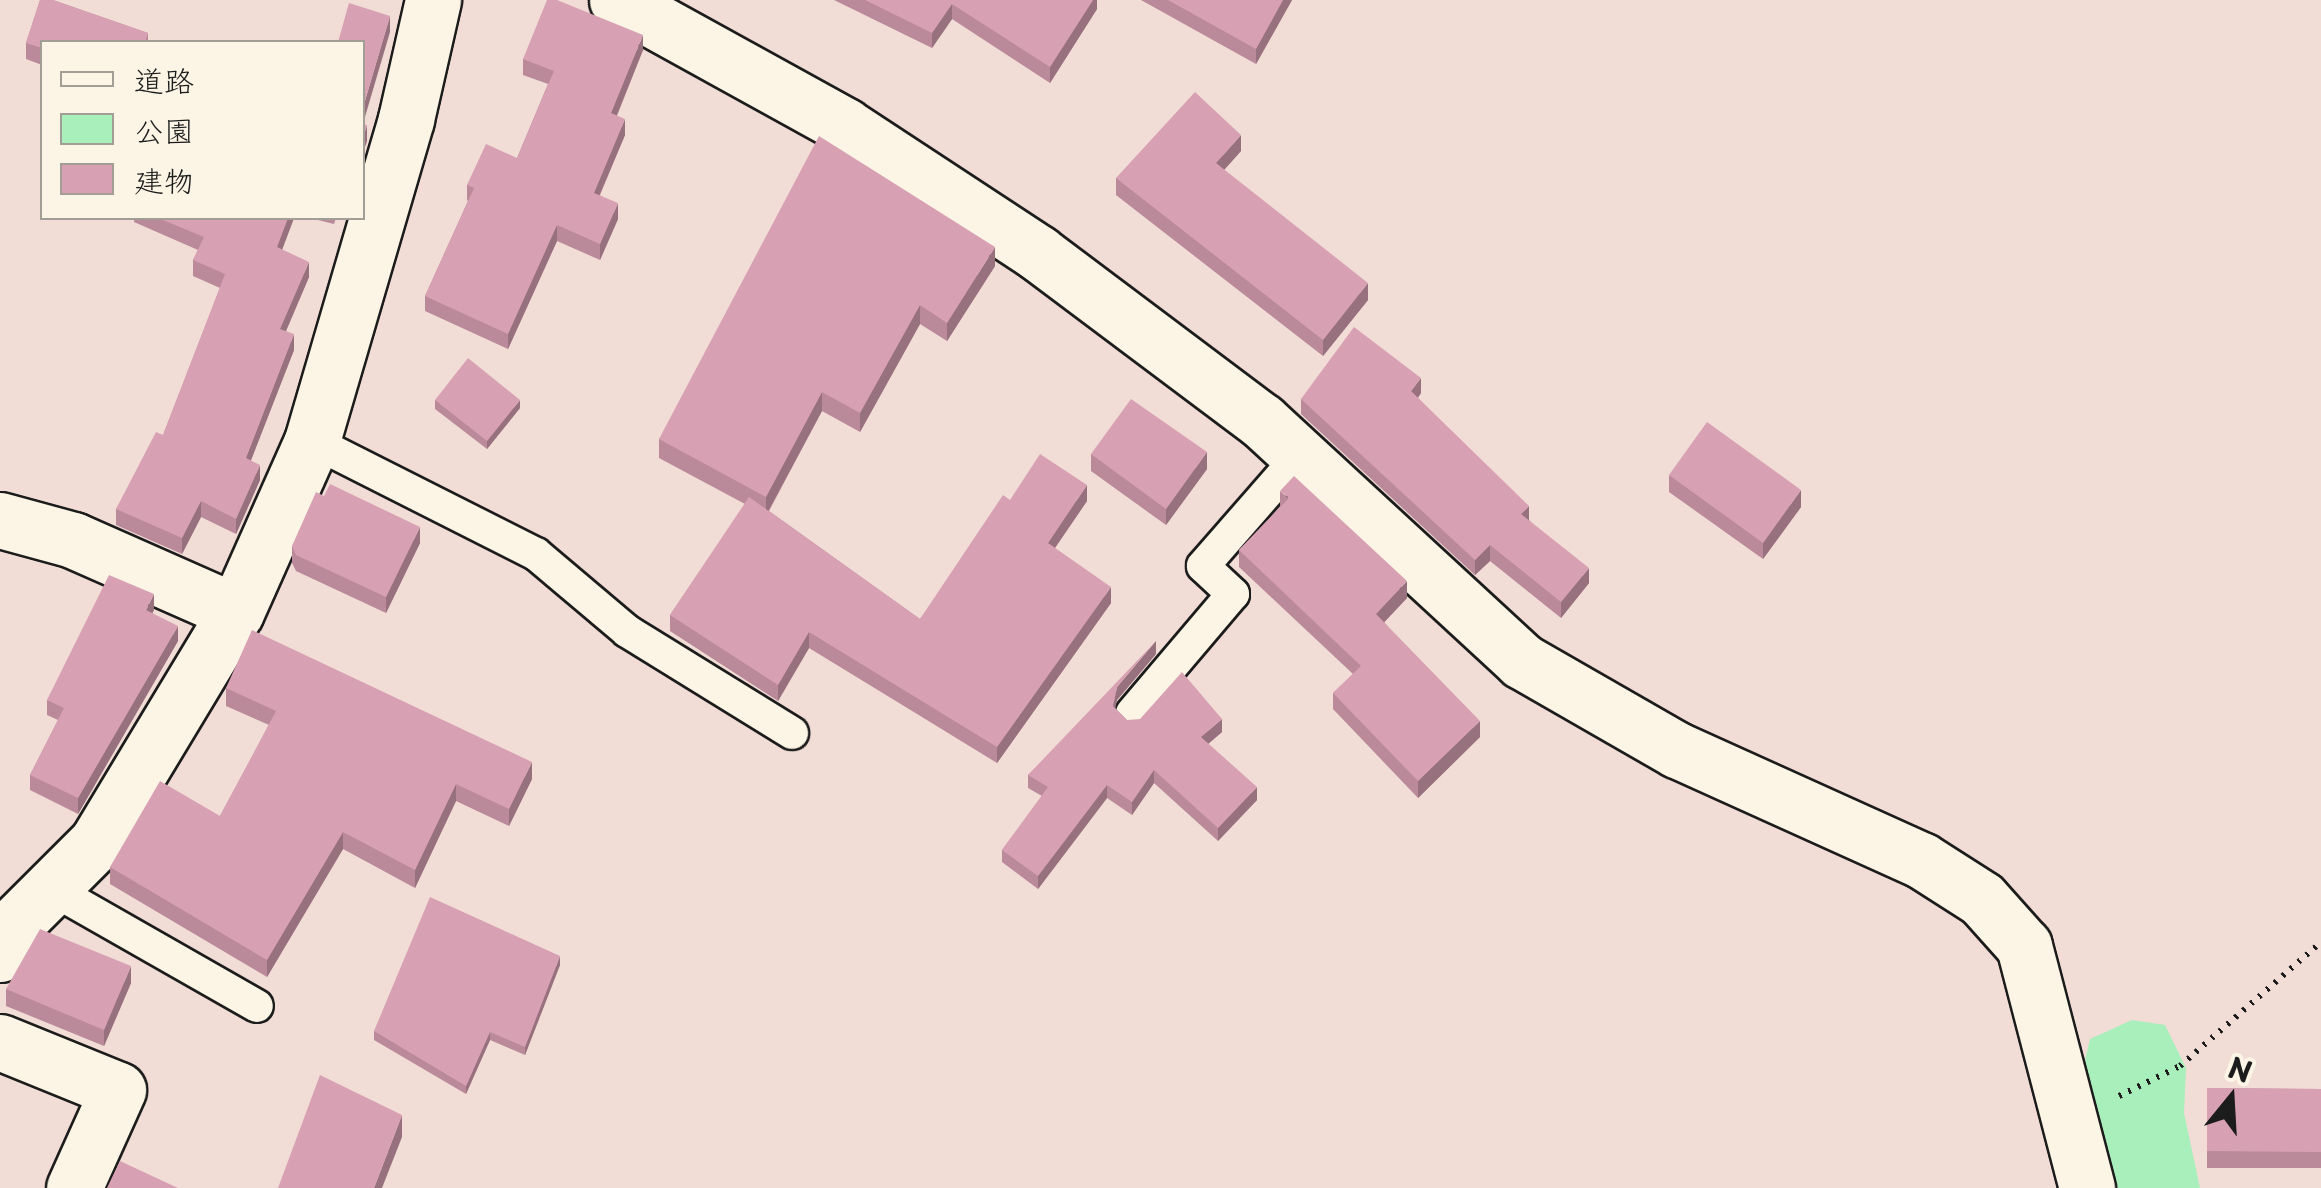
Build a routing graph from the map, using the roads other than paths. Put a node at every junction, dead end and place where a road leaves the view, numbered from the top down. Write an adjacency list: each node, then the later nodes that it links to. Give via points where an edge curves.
1 (433, 0): 3 (street, via 406,119)
2 (616, 0): 4 (street, via 846,126 1022,242)
3 (312, 442): 6 (street); 8 (lane, via 536,554 627,631)
4 (1299, 456): 7 (lane, via 1203,566 1233,594); 14 (street, via 1522,662 1676,750 1921,860 1982,898 2024,946)
5 (0, 520): 6 (street, via 73,540)
6 (236, 612): 9 (street, via 97,842)
7 (1132, 713)
8 (792, 734)
9 (50, 888): 10 (street, via 17,922); 11 (lane)
10 (0, 954)
11 (257, 1006)
12 (0, 1042): 13 (street, via 118,1090)
13 (74, 1188)
14 (2087, 1188)

